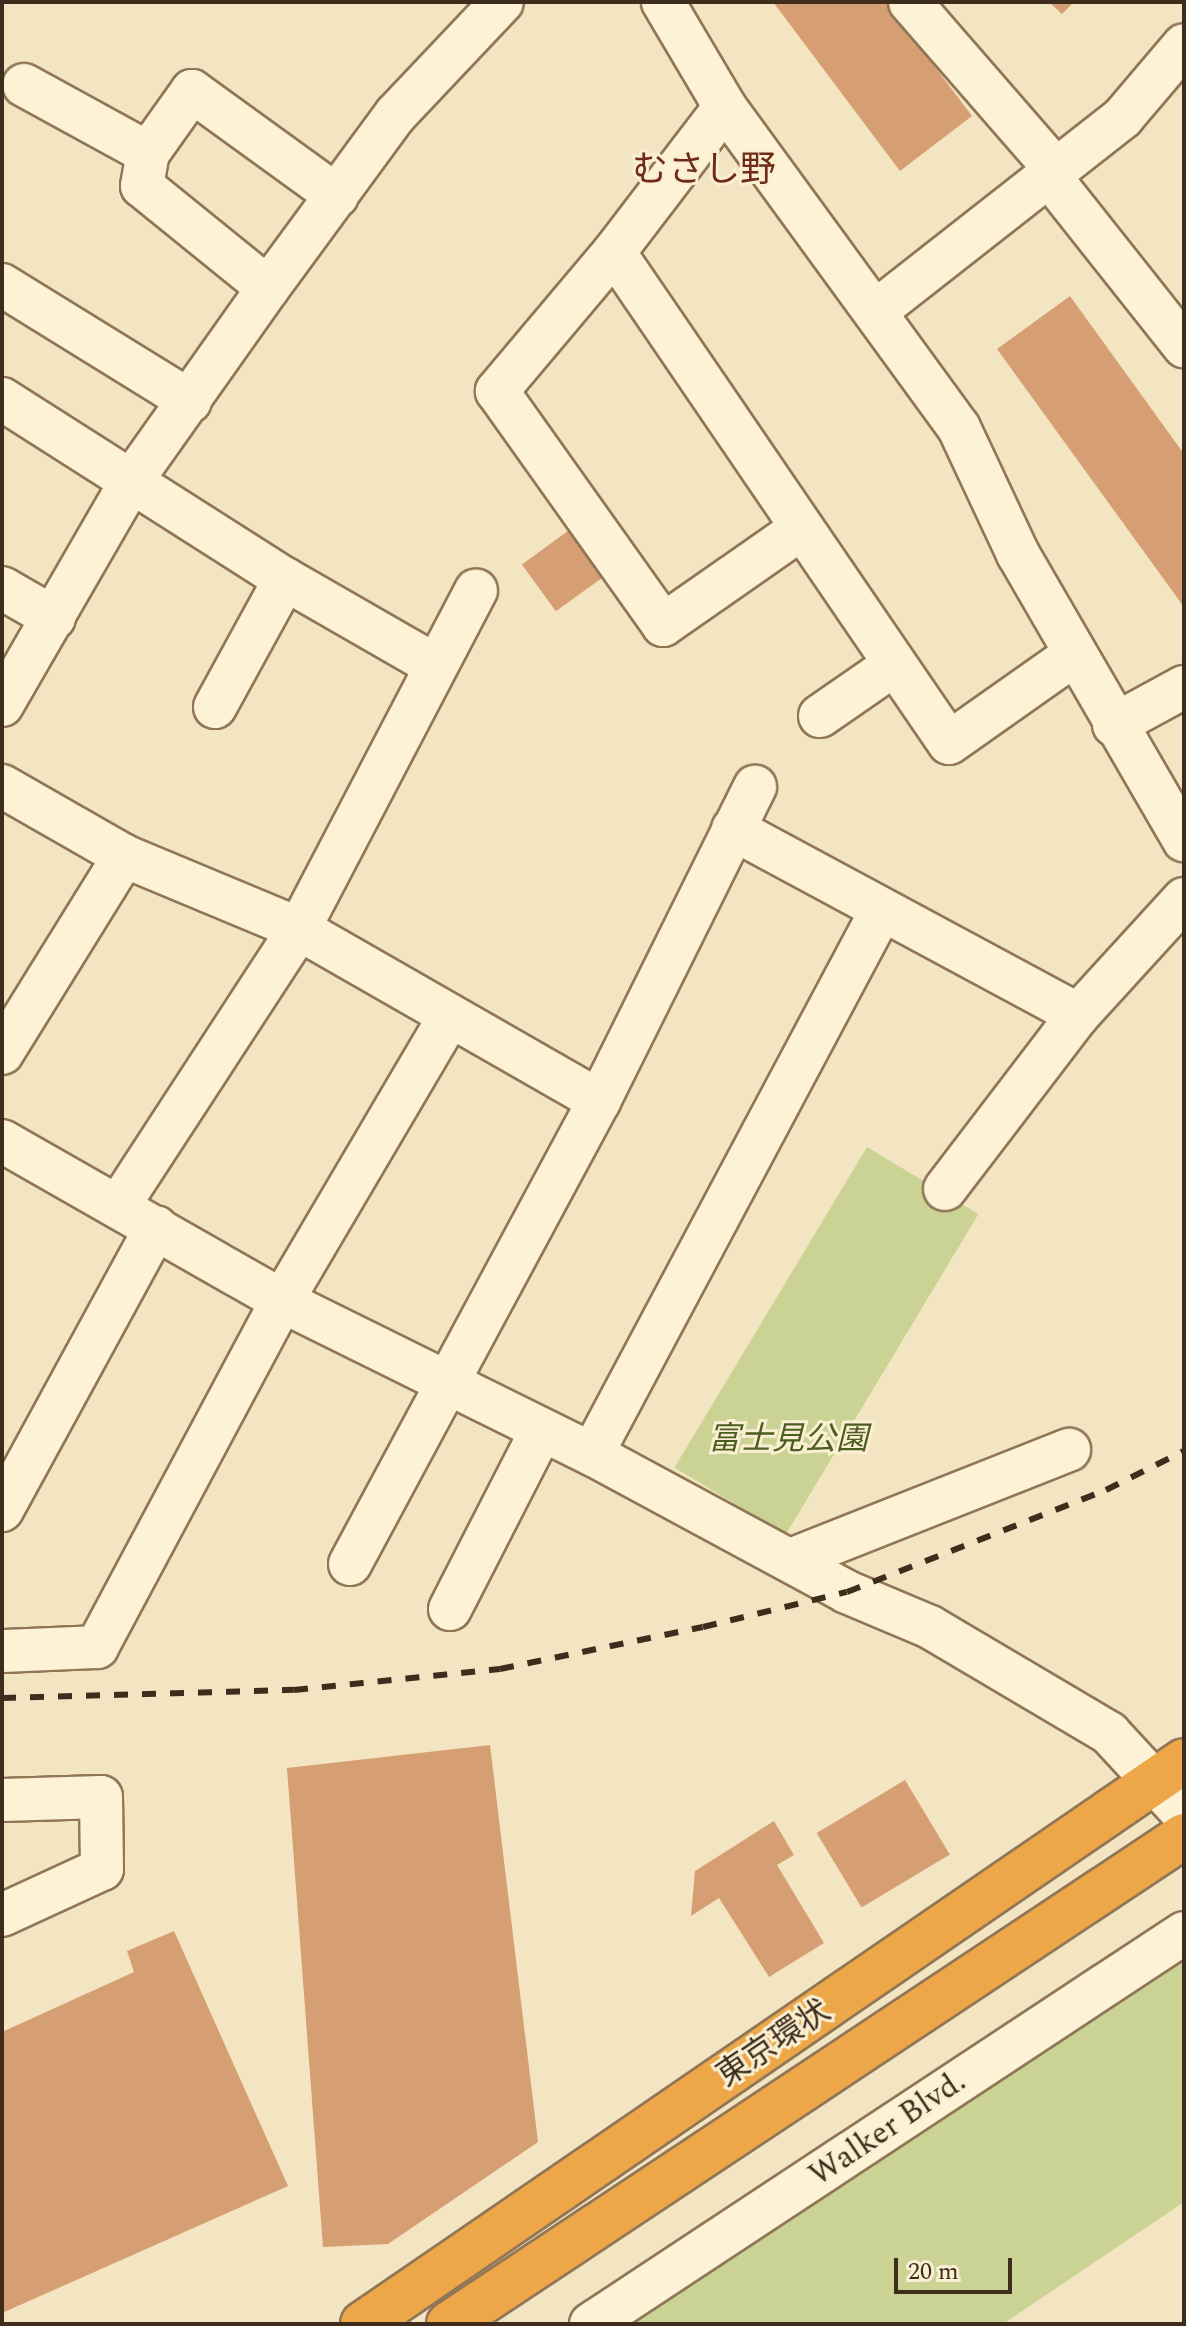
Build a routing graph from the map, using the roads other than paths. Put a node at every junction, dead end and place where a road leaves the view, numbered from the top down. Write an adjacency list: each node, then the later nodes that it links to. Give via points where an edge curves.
1 (502, 2): 9 (street, via 396,114)
2 (663, 2): 6 (street)
3 (910, 2): 8 (street)
4 (1184, 45): 8 (street, via 1123,117)
5 (24, 85): 7 (street)
6 (725, 107): 10 (street); 13 (street)
7 (148, 153): 9 (street, via 192,91); 12 (street, via 142,186)
8 (1054, 174): 13 (street); 14 (street)
9 (337, 196): 12 (street)
10 (614, 252): 18 (street); 18 (street, via 497,391 663,625)
11 (2, 285): 16 (street)
12 (268, 288): 16 (street)
13 (876, 311): 23 (street, via 959,428 1018,554)
14 (1184, 346)
15 (2, 399): 17 (street)
16 (190, 401): 17 (street)
17 (130, 483): 19 (street); 22 (street)
18 (802, 528): 25 (street)
19 (285, 579): 24 (street); 28 (street)
20 (2, 588): 22 (street)
21 (476, 590): 24 (street)
22 (54, 618): 27 (street)
23 (1075, 654): 25 (street, via 949,743); 30 (street)
24 (433, 664): 38 (street)
25 (895, 664): 29 (street)
26 (1184, 687): 30 (street)
27 (2, 705)
28 (215, 707)
29 (820, 716)
30 (1114, 725): 34 (street)
31 (2, 786): 35 (street)
32 (755, 787): 33 (street)
33 (733, 829): 37 (street); 42 (street)
34 (1184, 840)
35 (124, 856): 38 (street); 41 (street)
36 (1184, 899): 39 (street)
37 (880, 913): 39 (street); 51 (street)
38 (299, 929): 40 (street); 45 (street)
39 (1078, 1015): 44 (street)
40 (449, 1018): 42 (street); 47 (street)
41 (2, 1053)
42 (599, 1101): 48 (street)
43 (7, 1156): 45 (street)
44 (945, 1189)
45 (119, 1205): 46 (street)
46 (156, 1227): 47 (street); 52 (street)
47 (282, 1301): 48 (street); 56 (street, via 97,1647)
48 (445, 1386): 49 (street); 54 (street)
49 (541, 1431): 51 (street); 55 (street)
50 (1069, 1450): 53 (street)
51 (592, 1454): 53 (street)
52 (2, 1510)
53 (793, 1559): 57 (street, via 847,1592 930,1627)
54 (350, 1564)
55 (450, 1609)
56 (2, 1651)
57 (1169, 1771): 59 (street); 63 (highway, 東京環状)
58 (2, 1800): 61 (street, via 101,1797 102,1812 102,1869)
59 (1184, 1814)
60 (1184, 1836): 64 (highway, 東京環状)
61 (2, 1915)
62 (1184, 1933): 65 (street, Walker Blvd.)
63 (363, 2324)
64 (449, 2324)
65 (591, 2324)

